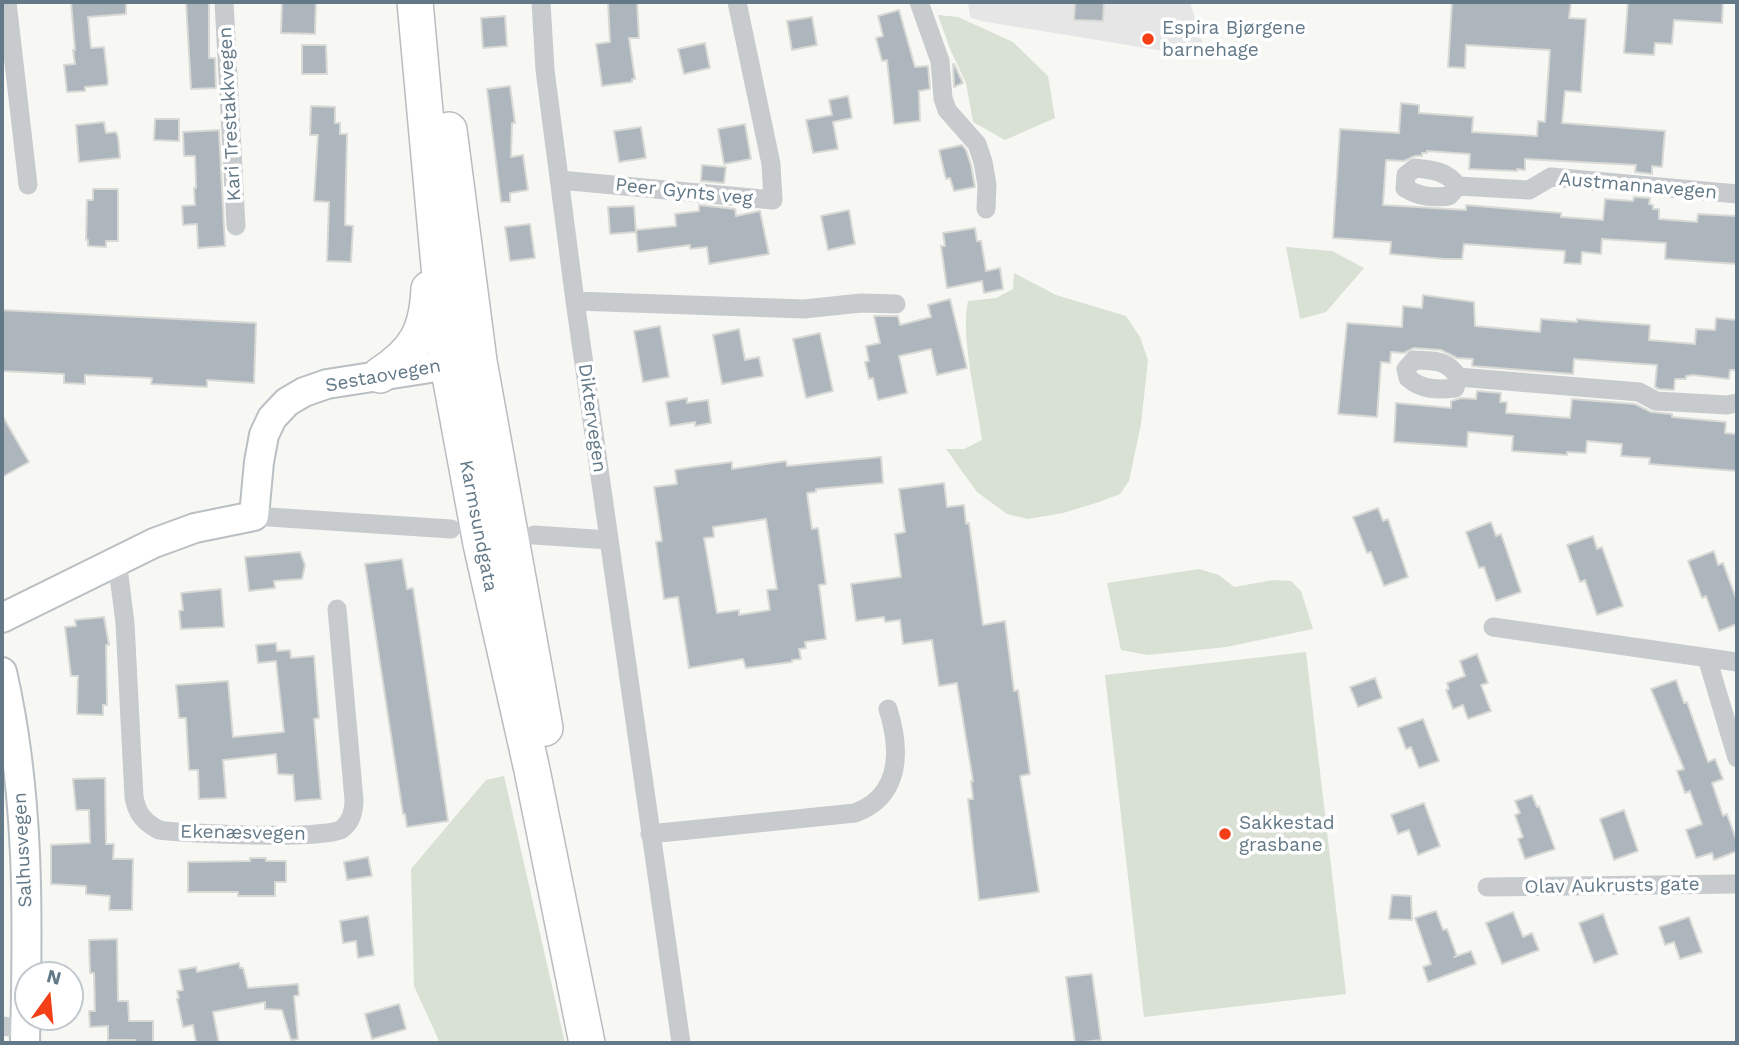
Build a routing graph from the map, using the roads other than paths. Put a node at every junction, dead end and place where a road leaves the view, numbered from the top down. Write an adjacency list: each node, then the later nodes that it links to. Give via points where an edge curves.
1 (7, 2): 9 (street)
2 (224, 2): 13 (street, Kari Trestakkvegen)
3 (415, 2): 14 (highway, Karmsundgata)
4 (434, 2): 17 (highway, Karmsundgata)
5 (541, 2): 8 (street, Diktervegen)
6 (737, 2): 8 (street, Peer Gynts veg, via 771,164 773,200)
7 (919, 2): 12 (street, via 940,61 947,110 977,144 984,162)
8 (560, 180): 15 (street, Diktervegen)
9 (28, 186)
10 (1458, 186): 11 (street, Austmannavegen, via 1529,190 1551,177)
11 (1737, 194)
12 (986, 209)
13 (236, 226)
14 (436, 244): 17 (highway, Karmsundgata); 18 (highway, via 426,324 410,353)
15 (575, 300): 16 (street, via 804,309); 24 (street, Diktervegen)
16 (897, 304)
17 (463, 363): 18 (street, Sestaovegen); 38 (highway, Karmsundgata, via 489,582); 39 (highway, Karmsundgata)
18 (380, 375): 21 (street, Sestaovegen, via 304,392 272,418 259,462)
19 (1458, 377): 20 (street, via 1640,391 1656,401)
20 (1737, 402)
21 (254, 516): 22 (street); 25 (street, via 195,528)
22 (450, 529)
23 (534, 535): 24 (street)
24 (609, 540): 34 (street, Diktervegen)
25 (117, 560): 26 (street, Ekenæsvegen, via 134,797 141,818 159,830 297,835 332,833 349,820 354,800); 27 (street)
26 (337, 609)
27 (2, 618)
28 (1493, 627): 29 (street)
29 (1707, 658): 30 (street); 33 (street)
30 (1737, 662)
31 (2, 672): 37 (street, Salhusvegen, via 13,719 27,870)
32 (888, 709): 34 (street, via 894,770 882,797 869,807 855,813)
33 (1737, 758)
34 (650, 834): 40 (street, Diktervegen)
35 (1737, 884): 36 (street, Olav Aukrusts gate)
36 (1487, 887)
37 (17, 1033)
38 (587, 1043)
39 (604, 1043)
40 (681, 1043)

